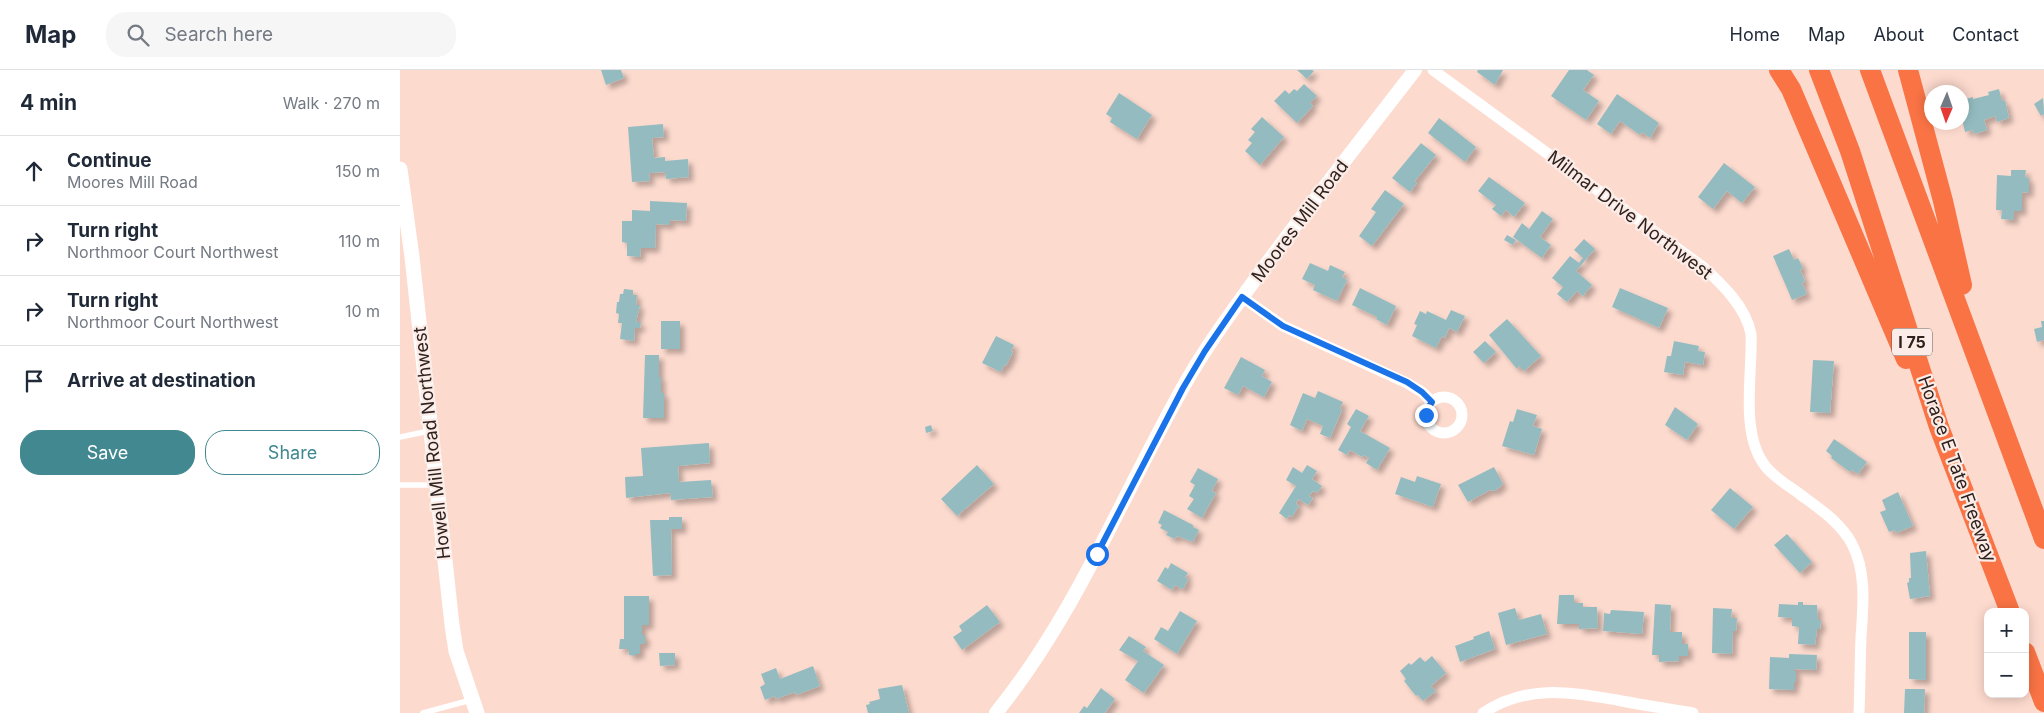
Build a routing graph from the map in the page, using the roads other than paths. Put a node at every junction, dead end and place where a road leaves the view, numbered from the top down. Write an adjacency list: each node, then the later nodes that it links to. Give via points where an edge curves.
1 (1415, 70): 8 (street, Moores Mill Road)
2 (1433, 70): 25 (street, Milmar Drive Northwest, via 1703,267 1737,303 1751,334 1753,442 1763,463 1774,475 1840,527 1859,562 1863,604)
3 (1779, 70): 11 (highway, via 1791,89 1899,345)
4 (1819, 70): 11 (highway, Horace E Tate Freeway / I 75, via 1850,151)
5 (1870, 70): 9 (highway)
6 (1908, 70): 9 (highway, via 1943,201)
7 (400, 169): 12 (main road, Howell Mill Road Northwest)
8 (1242, 297): 10 (street, via 1283,326 1407,382); 22 (street, Moores Mill Road, via 1183,388 1059,625)
9 (1973, 344): 16 (highway)
10 (1432, 402)
11 (1939, 427): 17 (highway, Horace E Tate Freeway / I 75)
12 (431, 430): 13 (lane); 15 (main road, Howell Mill Road Northwest)
13 (400, 437)
14 (400, 485): 15 (lane)
15 (436, 485): 20 (main road, Howell Mill Road Northwest, via 456,651)
16 (2044, 539)
17 (2008, 608)
18 (2025, 653): 19 (highway)
19 (2044, 702)
20 (474, 706): 21 (lane)
21 (423, 713)
22 (996, 713)
23 (1483, 713): 24 (street, via 1507,700 1526,695 1565,692)
24 (1693, 713)
25 (1859, 713)

